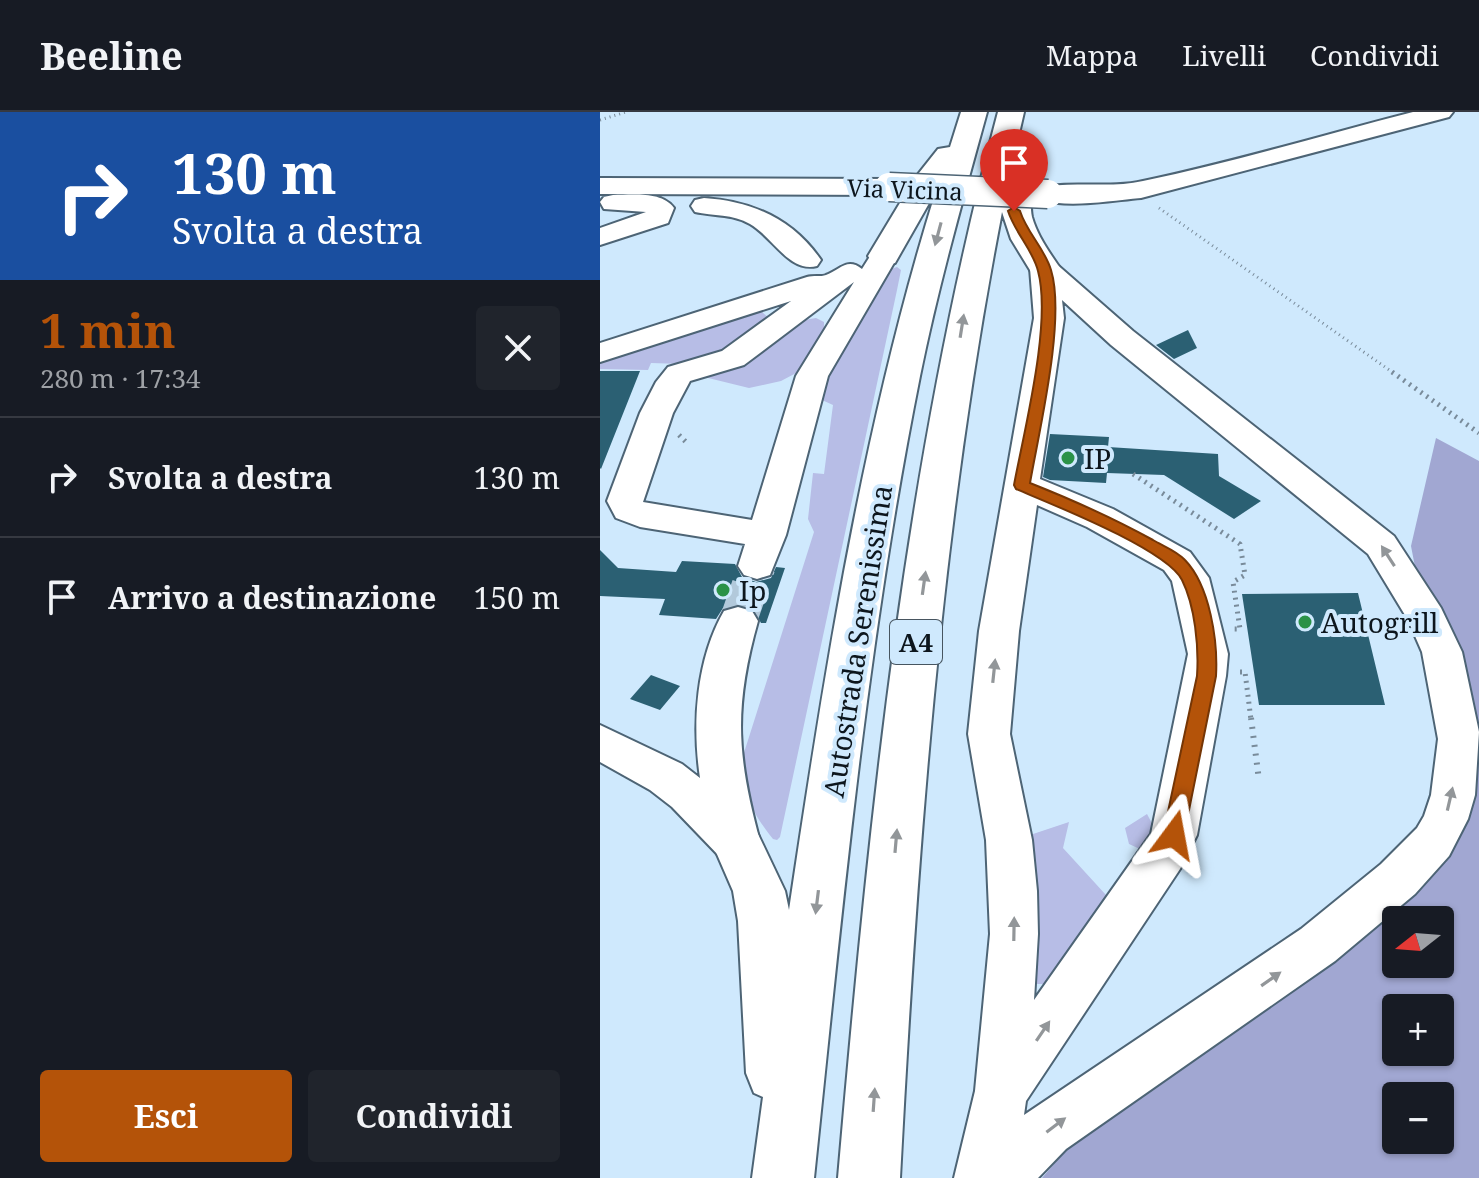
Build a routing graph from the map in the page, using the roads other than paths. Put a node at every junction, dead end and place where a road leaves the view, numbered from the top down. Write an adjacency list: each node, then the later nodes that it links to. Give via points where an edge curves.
1 (1013, 112): 10 (highway, via 1019,153 1014,211); 20 (highway, Autostrada Serenissima / A4, one-way to 1, via 912,672 963,318)
2 (1441, 112): 4 (street, Via Vicina, bridge, via 1141,190 1092,195 889,187)
3 (971, 122): 8 (highway, via 929,178); 19 (highway, Autostrada Serenissima / A4, one-way to 19, via 919,308 872,539 822,861)
4 (600, 186)
5 (600, 203): 6 (street, via 650,204)
6 (660, 211): 7 (street, via 647,223); 9 (street, via 694,206 752,212)
7 (600, 237)
8 (884, 256): 11 (street); 11 (street, via 812,376 762,550 629,510 625,501 675,377 733,358)
9 (807, 260)
10 (1044, 268): 13 (street, via 1049,318); 22 (street, one-way to 10, via 1047,1130 1318,945 1398,879 1433,842 1445,819 1459,739 1442,652 1381,545 1122,338)
11 (849, 272): 12 (street)
12 (600, 353)
13 (1022, 485): 17 (street, one-way to 13, via 1013,891 989,734); 17 (street, one-way to 13, via 1174,835 1208,654 1190,578 1177,561 1100,518)
14 (738, 621): 16 (street, via 717,705 716,739 719,777)
15 (600, 742): 16 (street, via 666,777)
16 (738, 845): 18 (highway, via 759,891 769,960)
17 (1002, 1091): 21 (street)
18 (774, 1178)
19 (783, 1178)
20 (869, 1178)
21 (982, 1178)
22 (999, 1178)

